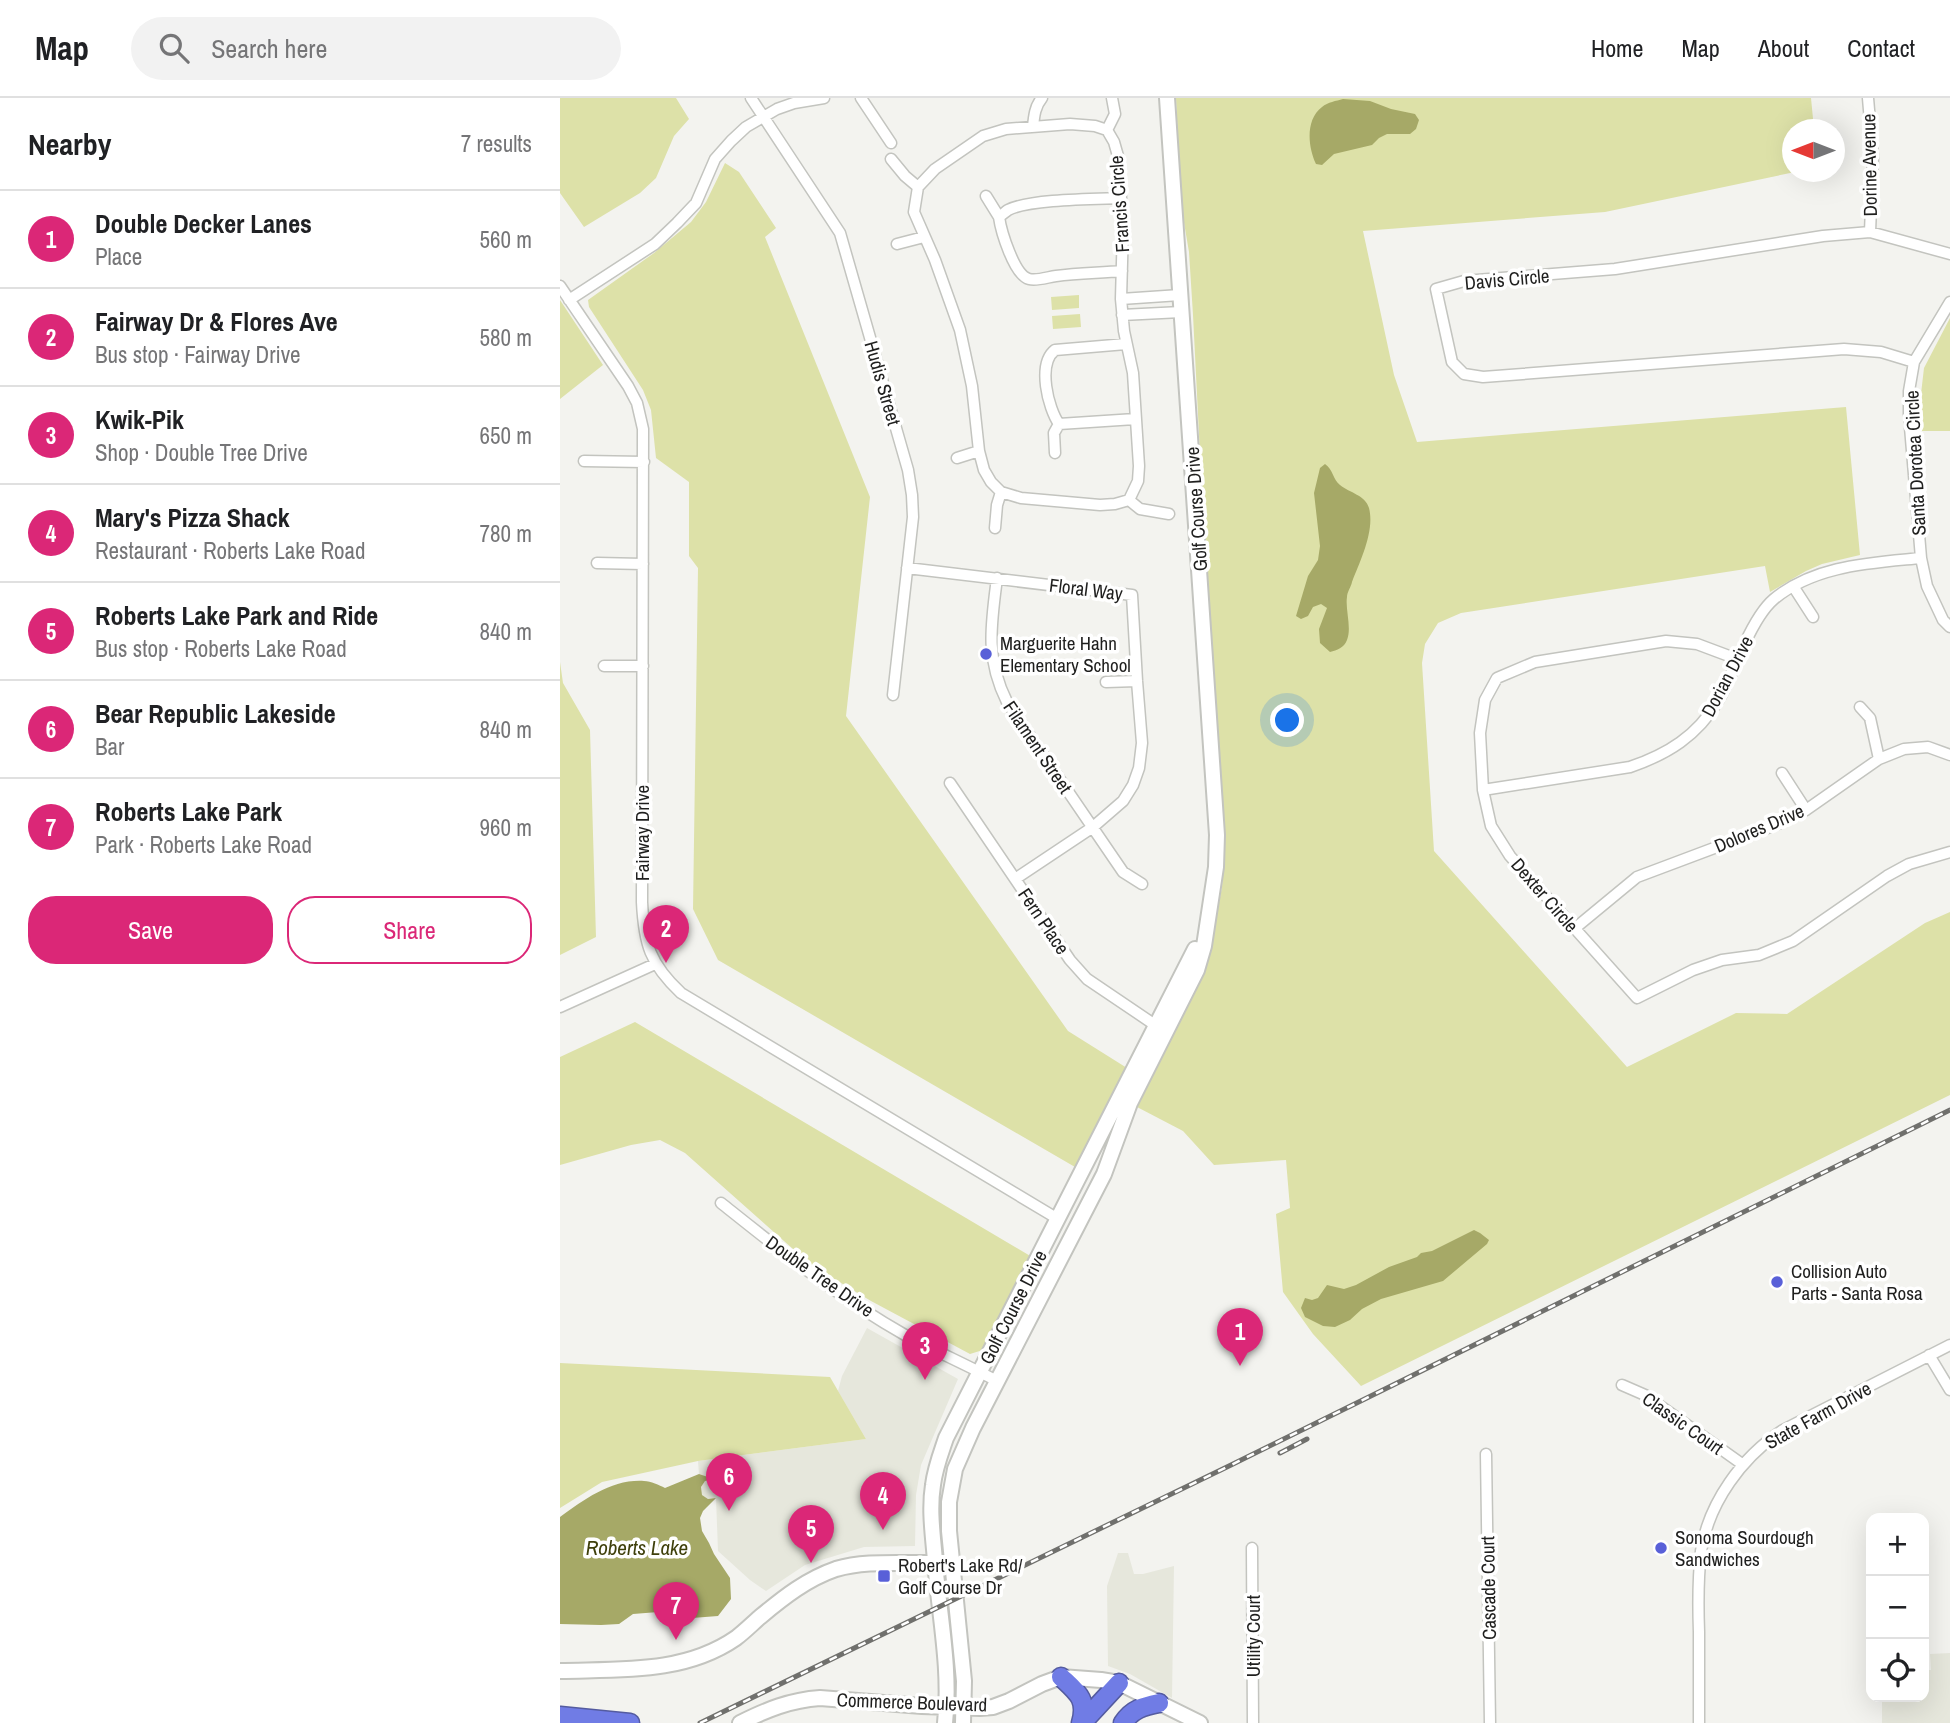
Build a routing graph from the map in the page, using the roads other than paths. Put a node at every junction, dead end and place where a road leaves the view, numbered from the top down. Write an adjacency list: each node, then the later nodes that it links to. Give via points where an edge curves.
1 (751, 98): 8 (street, Hudis Street)
2 (824, 98): 8 (street, via 794,103)
3 (861, 98): 11 (street)
4 (1042, 98): 9 (street)
5 (1112, 98): 10 (street, via 1115,114)
6 (1167, 98): 23 (street, Golf Course Drive)
7 (1868, 98): 17 (street, Dorine Avenue, via 1873,157)
8 (764, 117): 25 (street, via 738,134 715,159 695,202 655,244); 45 (street, Hudis Street, via 840,233 908,470 913,517)
9 (1033, 127): 10 (street, Francis Circle, via 1070,124); 13 (street, Francis Circle, via 983,136 935,169)
10 (1107, 130): 15 (street, Francis Circle, via 1118,156)
11 (891, 143)
12 (891, 159): 13 (street)
13 (918, 187): 18 (street, via 914,212)
14 (986, 196): 16 (street)
15 (1120, 198): 16 (street, via 1025,205); 21 (street, Francis Circle)
16 (999, 217): 21 (street, via 1016,266 1030,280)
17 (1870, 232): 20 (street, Davis Circle); 30 (street, Davis Circle, via 1615,269 1465,281 1436,289 1451,362 1464,374 1483,377 1844,349 1881,352)
18 (924, 237): 19 (street); 33 (street, via 960,330)
19 (897, 244)
20 (1950, 254)
21 (1122, 271): 24 (street, Francis Circle)
22 (560, 286): 25 (street, Fairway Drive)
23 (1180, 295): 24 (street); 27 (street, Golf Course Drive)
24 (1121, 299): 28 (street, Francis Circle)
25 (569, 300): 37 (street, Fairway Drive, via 637,403)
26 (1950, 302): 30 (street, Santa Dorotea Circle)
27 (1181, 312): 28 (street); 70 (street, Golf Course Drive, via 1217,835 1208,919)
28 (1122, 316): 29 (street, Francis Circle)
29 (1126, 344): 31 (street, Francis Circle); 32 (street, via 1055,350 1049,355 1044,367 1051,413)
30 (1914, 362): 42 (street, Santa Dorotea Circle, via 1909,415)
31 (1135, 419): 32 (street); 39 (street, Francis Circle, via 1138,481)
32 (1059, 424): 34 (street, via 1054,433)
33 (979, 451): 35 (street); 38 (street, via 984,470)
34 (1055, 453)
35 (957, 457)
36 (584, 461): 37 (street)
37 (644, 462): 44 (street, Fairway Drive)
38 (1001, 492): 39 (street, via 1100,505); 41 (street)
39 (1129, 500): 40 (street, via 1140,509)
40 (1169, 514)
41 (995, 528)
42 (1921, 558): 47 (street, Dorian Drive, via 1838,568); 49 (street, Santa Dorotea Circle, via 1927,586)
43 (597, 564): 44 (street)
44 (643, 564): 52 (street, Fairway Drive)
45 (907, 568): 46 (street, Floral Way); 55 (street, Hudis Street)
46 (997, 578): 53 (street, Floral Way, via 1132,595); 63 (street, Filament Street, via 990,640 999,686)
47 (1793, 586): 48 (street); 50 (street, Dorian Drive, via 1772,601)
48 (1813, 617)
49 (1950, 627)
50 (1737, 659): 61 (street, Dorian Drive, via 1702,724 1653,760); 61 (street, Dexter Circle, via 1697,645 1666,641 1535,662 1497,678 1485,701 1480,733)
51 (604, 666): 52 (street)
52 (643, 666): 68 (street, Fairway Drive, via 642,902 647,944)
53 (1137, 681): 54 (street); 63 (street, Floral Way, via 1142,743 1139,768 1123,801)
54 (1106, 682)
55 (893, 695)
56 (1860, 707): 58 (street, via 1870,718)
57 (1950, 755): 58 (street, Dolores Drive, via 1928,747 1904,749)
58 (1879, 760): 62 (street, Dolores Drive)
59 (1782, 774): 62 (street)
60 (950, 783): 65 (street, Fern Place)
61 (1483, 790): 67 (street, Dexter Circle, via 1491,826 1510,856)
62 (1806, 810): 67 (street, Dolores Drive, via 1637,877)
63 (1093, 827): 65 (street, Floral Way); 66 (street, Filament Street, via 1123,873)
64 (1950, 852): 67 (street, Dexter Circle, via 1887,876 1793,941 1759,955 1693,970 1637,998)
65 (1015, 879): 70 (street, Fern Place, via 1087,979)
66 (1142, 884)
67 (1574, 929)
68 (655, 964): 69 (street); 72 (street, Fairway Drive, via 681,993)
69 (560, 1007)
70 (1161, 1029): 72 (street, Golf Course Drive); 76 (street, Golf Course Drive, via 1104,1174)
71 (721, 1203): 75 (street, Double Tree Drive, via 835,1290 905,1334)
72 (1058, 1219): 75 (street, Golf Course Drive)
73 (1950, 1345): 74 (street, State Farm Drive)
74 (1929, 1355): 78 (street); 80 (street, State Farm Drive, via 1783,1430)
75 (979, 1372): 76 (street, Double Tree Drive); 83 (street, Golf Course Drive, via 937,1464 931,1499)
76 (997, 1381): 82 (street, Golf Course Drive, via 955,1469 949,1502)
77 (1622, 1385): 80 (street, Classic Court, via 1645,1395)
78 (1950, 1390)
79 (1486, 1454): 100 (street, Cascade Court)
80 (1742, 1464): 101 (street, State Farm Drive, via 1721,1497 1702,1548)
81 (1252, 1548): 99 (street, Utility Court)
82 (952, 1561): 83 (street); 89 (street, Golf Course Drive)
83 (935, 1563): 84 (street, via 848,1567 814,1578 736,1637 693,1659 636,1669); 88 (street, Golf Course Drive)
84 (560, 1671)
85 (1061, 1677): 86 (street, Commerce Boulevard); 89 (street, Commerce Boulevard, via 993,1707); 96 (highway, via 1082,1700)
86 (1119, 1683): 87 (street, Commerce Boulevard); 96 (highway); 97 (highway)
87 (1159, 1703): 97 (highway, via 1134,1710); 98 (street, Commerce Boulevard)
88 (947, 1707): 89 (street, Commerce Boulevard); 93 (street, Commerce Boulevard, via 803,1699); 94 (street, Golf Course Drive)
89 (964, 1707): 95 (street, Golf Course Drive)
90 (560, 1716): 91 (highway)
91 (624, 1722): 92 (highway)
92 (630, 1723)
93 (740, 1723)
94 (945, 1723)
95 (962, 1723)
96 (1082, 1723)
97 (1122, 1723)
98 (1200, 1723)
99 (1253, 1723)
100 (1490, 1723)
101 (1699, 1723)

